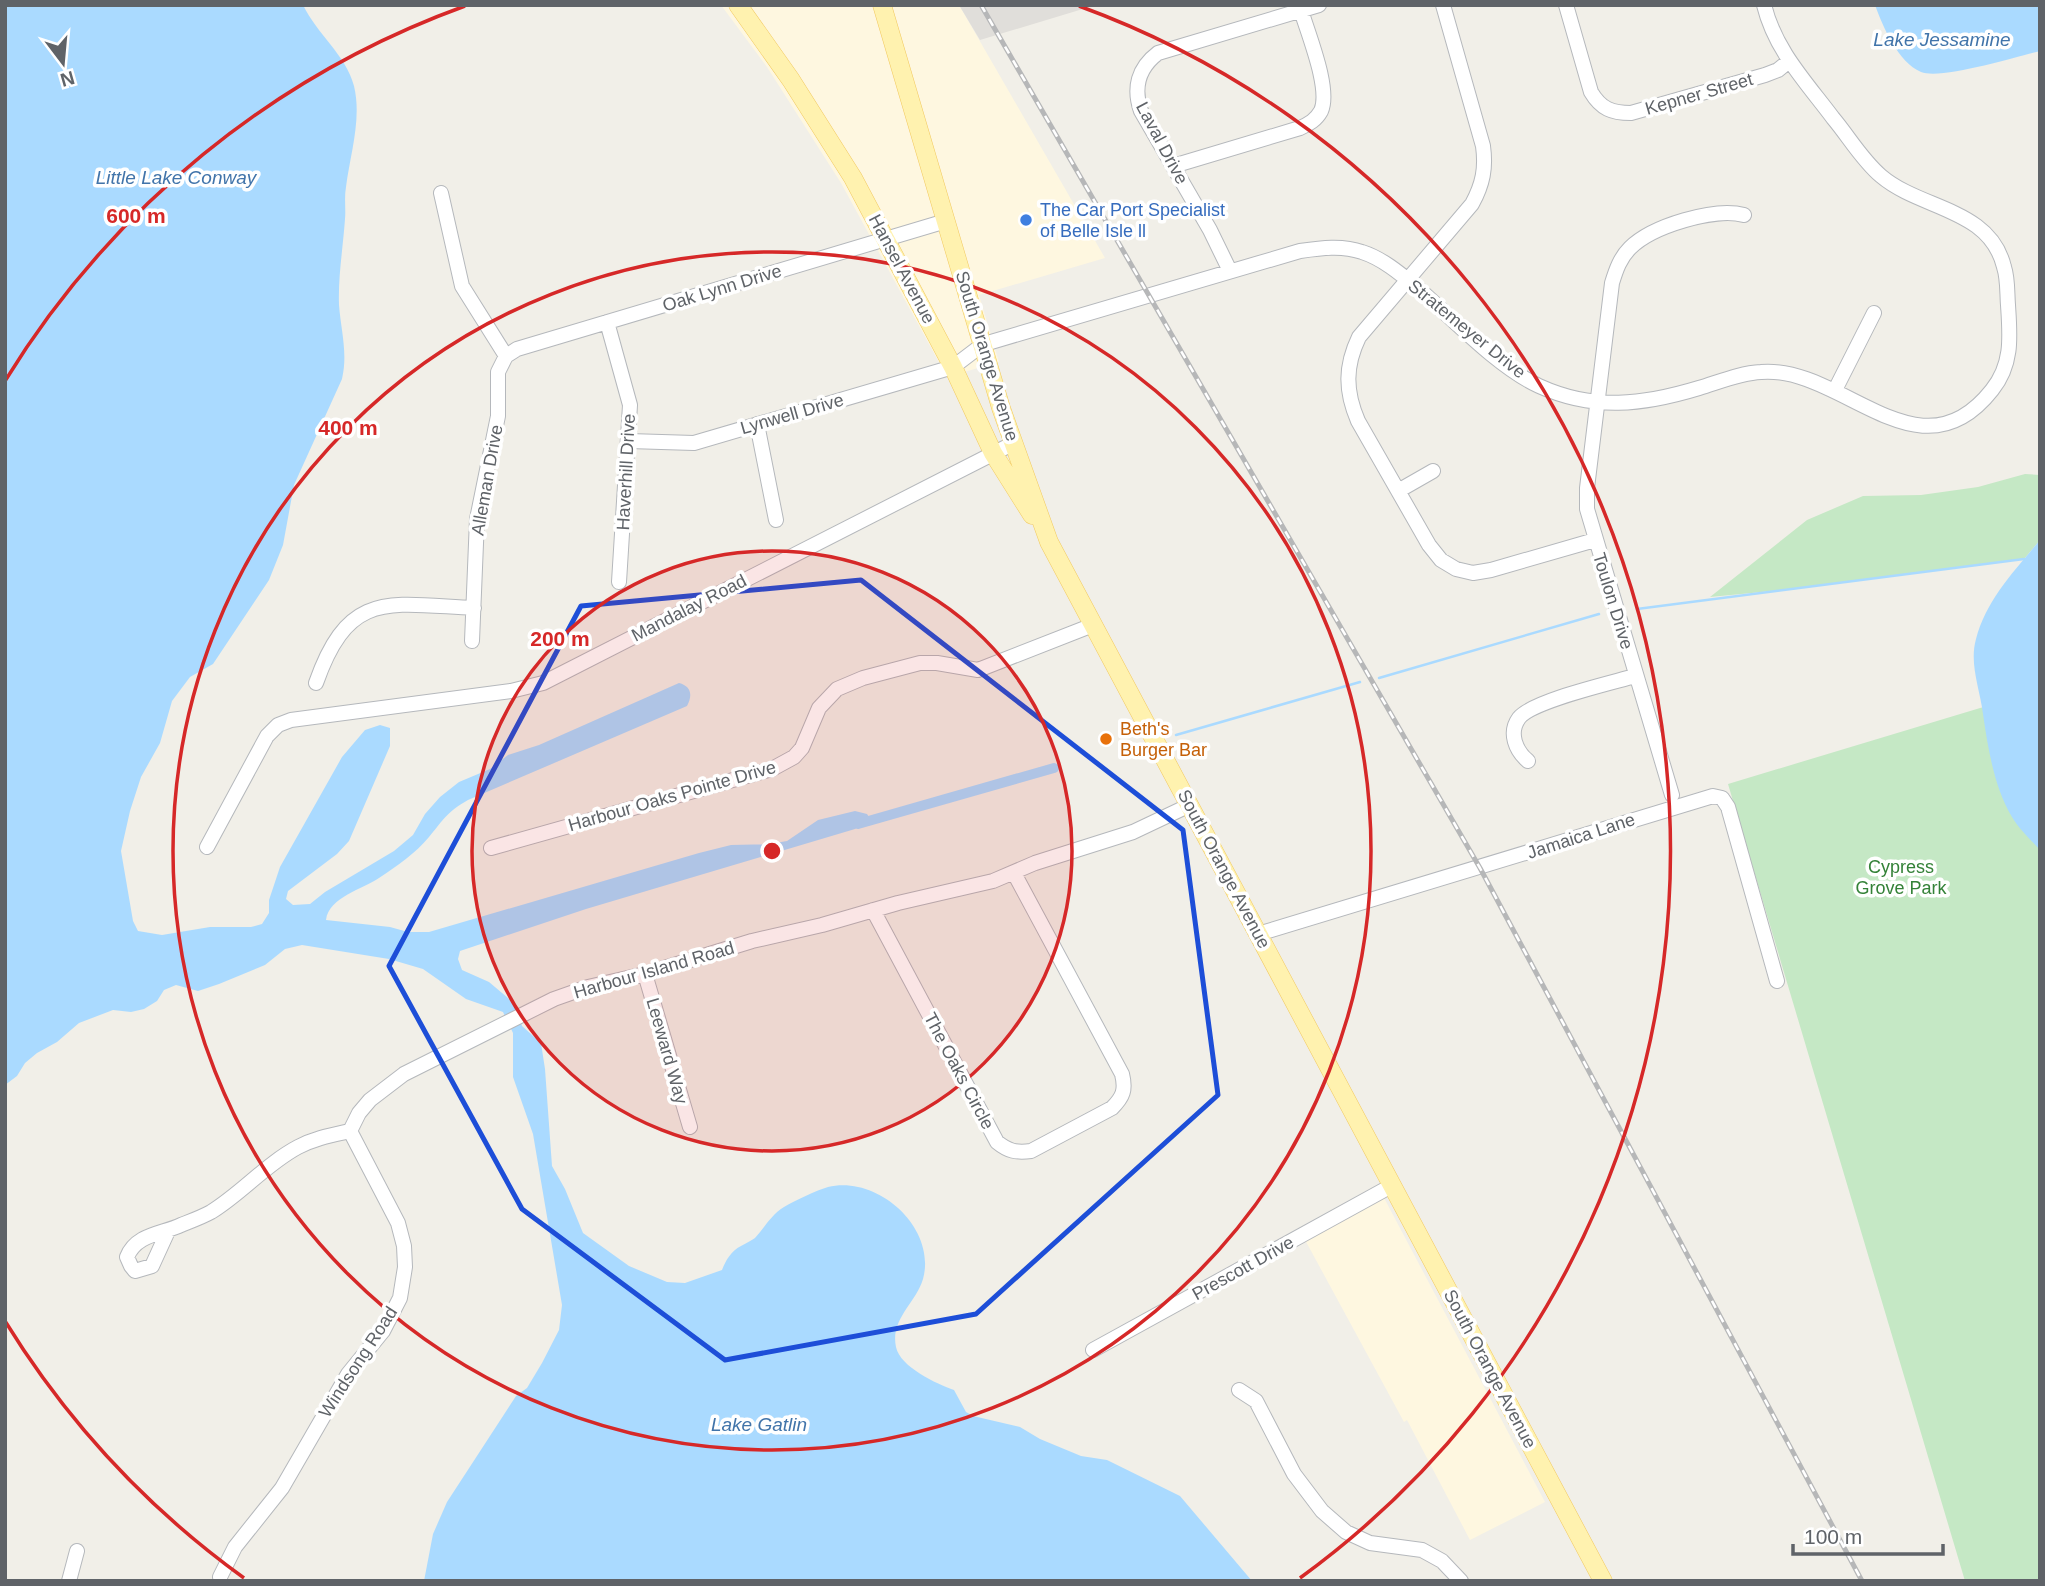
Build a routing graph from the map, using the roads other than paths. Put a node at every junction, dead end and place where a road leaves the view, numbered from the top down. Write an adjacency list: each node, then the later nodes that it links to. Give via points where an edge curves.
1 (738, 5): 13 (main road, Hansel Avenue, via 824,130)
2 (882, 5): 12 (main road, South Orange Avenue)
3 (1319, 5): 7 (street, Laval Drive)
4 (1443, 5): 15 (street, via 1483,146 1484,177 1472,204)
5 (1566, 5): 8 (street, Kepner Street, via 1591,92 1607,110 1631,113 1765,75)
6 (1764, 5): 8 (street, Stratemeyer Drive)
7 (1301, 10): 9 (street, via 1324,94 1320,113 1300,128); 9 (street, Laval Drive, via 1170,48 1149,60 1137,83 1137,99)
8 (1788, 61): 21 (street, Stratemeyer Drive, via 1883,178 1958,214 1990,238 2007,281 2009,355 1995,387 1968,412 1951,421 1915,426 1881,415)
9 (1172, 166): 14 (street, Laval Drive)
10 (442, 193): 19 (street, via 462,286)
11 (1744, 215): 22 (street, Toulon Drive, via 1719,212 1671,226 1653,232 1628,250 1612,283)
12 (946, 221): 13 (street, Oak Lynn Drive); 18 (main road, South Orange Avenue)
13 (887, 239): 17 (street, Oak Lynn Drive); 20 (main road, Hansel Avenue)
14 (1230, 271): 15 (street, Stratemeyer Drive, via 1300,251 1341,247 1378,258); 18 (street, Stratemeyer Drive)
15 (1408, 280): 22 (street, Stratemeyer Drive, via 1515,372 1538,386); 28 (street, via 1359,337 1348,372 1351,405)
16 (1874, 313): 21 (street)
17 (607, 323): 19 (street, Oak Lynn Drive, via 517,349); 24 (street, Haverhill Drive, via 630,405)
18 (982, 345): 20 (street); 25 (main road, South Orange Avenue)
19 (504, 359): 33 (street, Alleman Drive, via 498,372 498,416 477,519)
20 (953, 367): 23 (street, Lynwell Drive); 26 (main road, Hansel Avenue)
21 (1835, 390): 22 (street, Stratemeyer Drive, via 1801,377 1762,371 1648,402)
22 (1597, 403): 30 (street, Toulon Drive, via 1587,488)
23 (757, 424): 24 (street, Lynwell Drive, via 694,443); 29 (street)
24 (629, 441): 32 (street, Haverhill Drive)
25 (1014, 443): 26 (street, Mandalay Road); 31 (main road, South Orange Avenue)
26 (993, 453): 31 (main road, Hansel Avenue); 41 (street, Mandalay Road, via 543,683 278,725 267,736)
27 (1433, 471): 28 (street)
28 (1398, 491): 30 (street, via 1429,545 1441,561 1456,569 1473,573 1491,570)
29 (776, 520)
30 (1595, 540): 36 (street, Toulon Drive)
31 (1049, 542): 34 (main road, South Orange Avenue)
32 (619, 582)
33 (474, 608): 35 (street, Alleman Drive); 37 (street, via 401,605 364,613 337,636)
34 (1093, 625): 40 (main road, South Orange Avenue); 42 (street, Harbour Oaks Pointe Drive, via 978,670 919,663 863,678 828,696 802,748 786,763)
35 (472, 640)
36 (1635, 676): 38 (street, via 1535,706 1518,719 1516,746); 39 (street, Toulon Drive)
37 (316, 683)
38 (1528, 761)
39 (1672, 796)
40 (1190, 806): 43 (street, Harbour Island Road, via 1133,832); 45 (main road, South Orange Avenue)
41 (207, 847)
42 (491, 848)
43 (1014, 873): 44 (street, Harbour Island Road); 44 (street, The Oaks Circle, via 1125,1087 1112,1108 1031,1151 1018,1153 997,1142)
44 (873, 910): 46 (street, Harbour Island Road)
45 (1258, 934): 47 (street, Jamaica Lane, via 1713,796 1722,798 1728,807); 50 (main road, South Orange Avenue)
46 (645, 974): 48 (street, Leeward Way); 49 (street, Harbour Island Road, via 554,999 404,1074 370,1100)
47 (1777, 981)
48 (690, 1127)
49 (350, 1131): 51 (street, via 298,1147 211,1212); 55 (street, Windsong Road, via 398,1223 405,1267 400,1298 383,1331 348,1374 282,1488 235,1547)
50 (1392, 1185): 52 (street, Prescott Drive); 58 (main road, South Orange Avenue)
51 (168, 1231)
52 (1093, 1350)
53 (1239, 1390): 57 (street, via 1256,1401 1294,1474 1322,1511 1346,1532 1370,1543 1422,1550 1442,1561)
54 (77, 1551): 56 (street)
55 (220, 1577)
56 (69, 1581)
57 (1461, 1581)
58 (1603, 1581)

